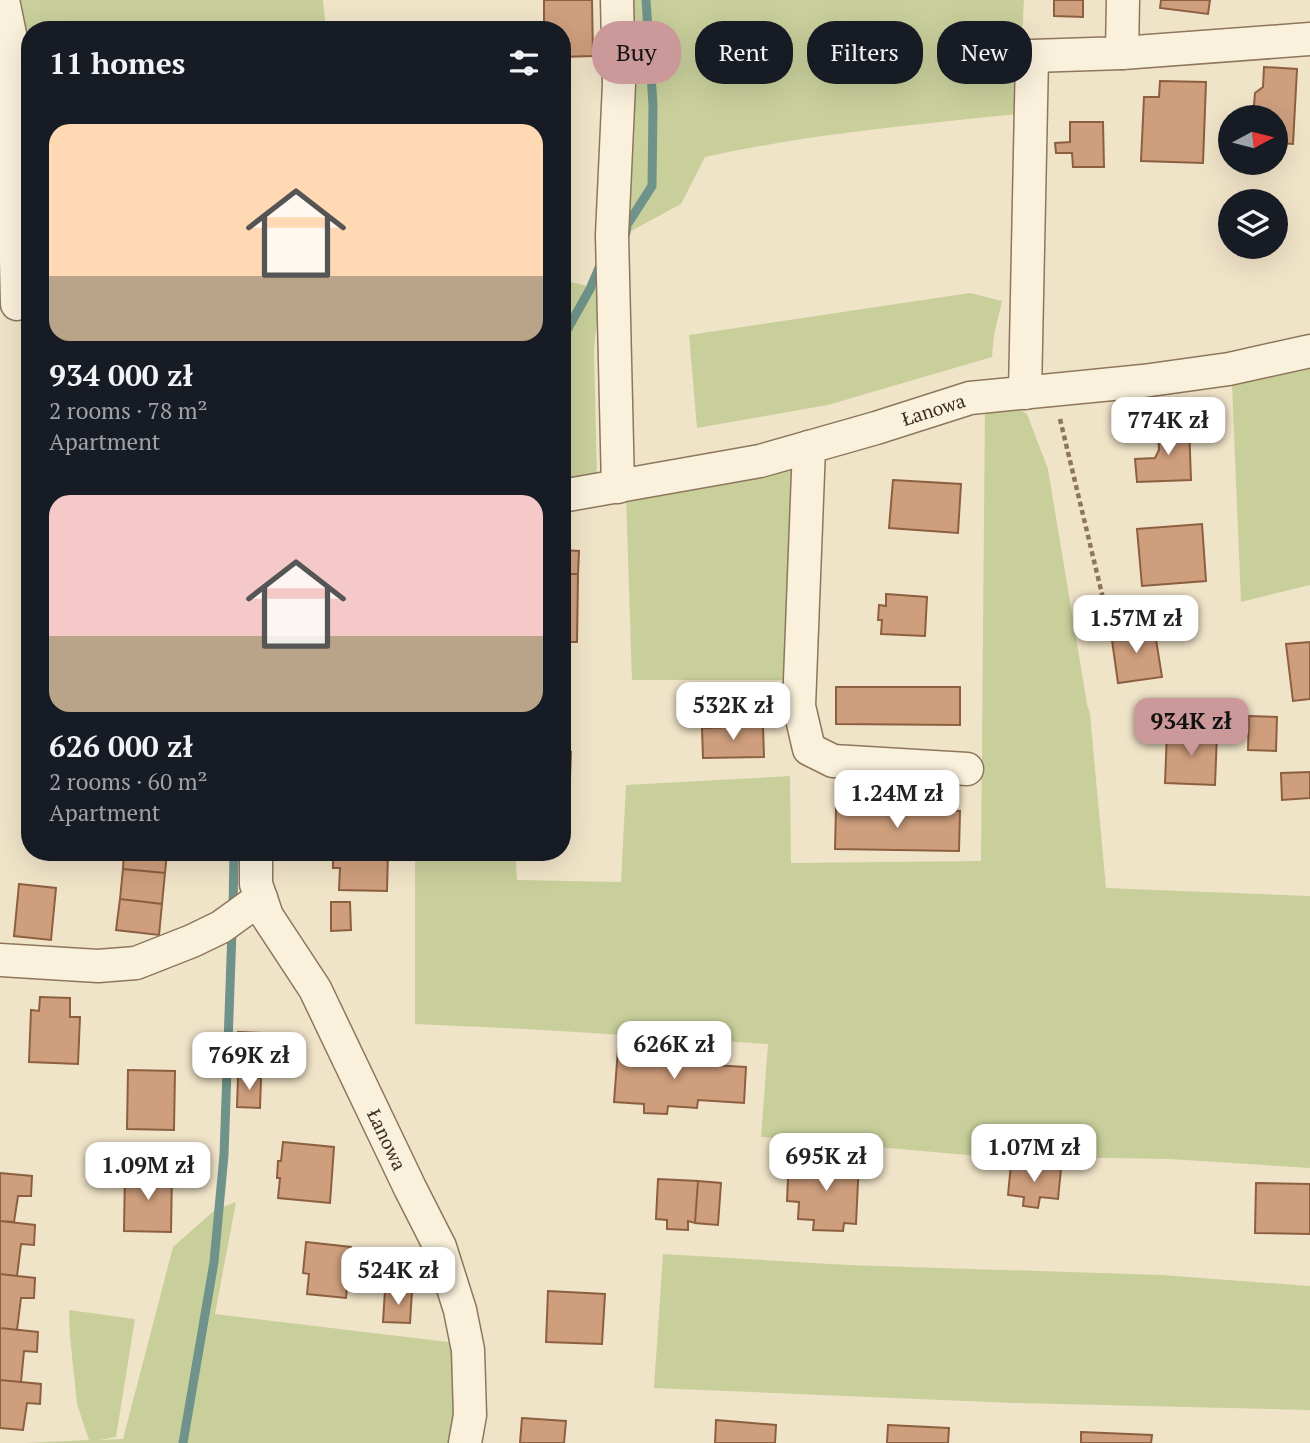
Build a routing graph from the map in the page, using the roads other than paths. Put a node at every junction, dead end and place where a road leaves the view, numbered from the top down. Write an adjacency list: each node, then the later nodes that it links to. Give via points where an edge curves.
1 (3, 0): 6 (street, via 12,39)
2 (617, 0): 10 (street, via 619,84 612,235)
3 (1123, 0): 5 (street)
4 (1310, 39): 5 (street)
5 (1122, 53): 8 (street, via 1032,56)
6 (16, 310)
7 (1310, 351): 8 (street, Łanowa, via 1229,369)
8 (1039, 392): 9 (street, Łanowa, via 970,398)
9 (809, 447): 10 (street, Łanowa, via 760,461); 12 (street, via 799,706 809,749 833,761)
10 (618, 487): 11 (street, Łanowa)
11 (571, 495)
12 (967, 769)
13 (256, 861): 14 (street, Łanowa)
14 (261, 898): 15 (street, via 220,927 136,963 98,966); 16 (street, Łanowa, via 267,916 314,989 440,1247 468,1350 470,1415)
15 (0, 960)
16 (465, 1443)

